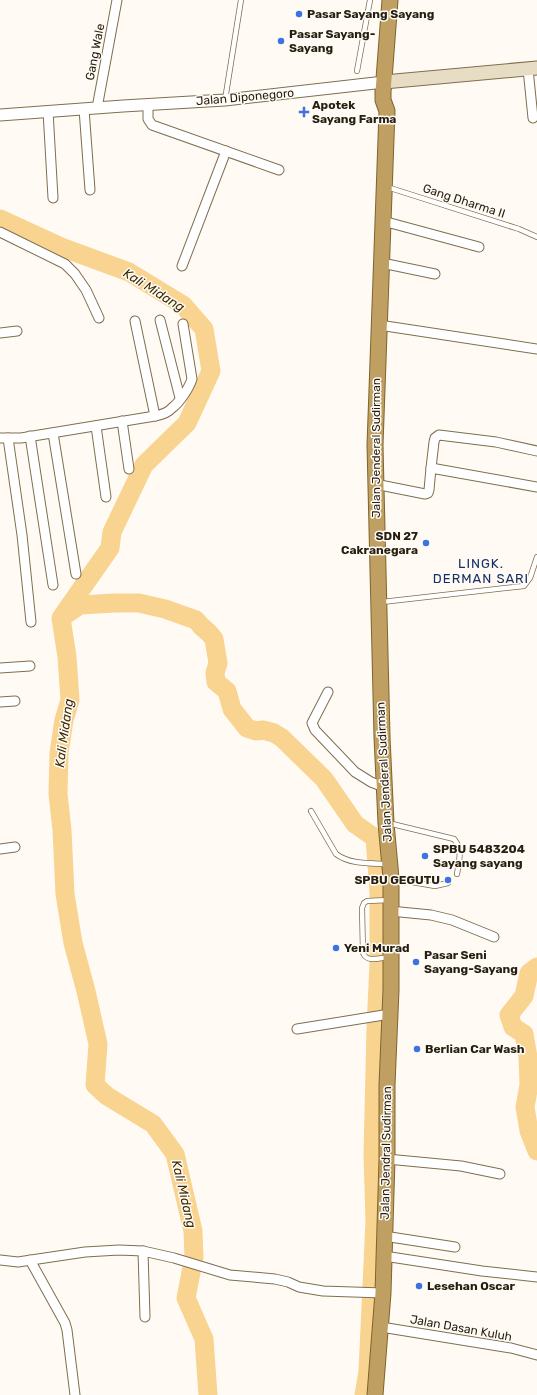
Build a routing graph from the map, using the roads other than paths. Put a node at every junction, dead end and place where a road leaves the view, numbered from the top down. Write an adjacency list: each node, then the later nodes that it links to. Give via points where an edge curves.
1 (117, 0): 11 (street, Gang Wale)
2 (241, 0): 9 (lane)
3 (370, 0): 7 (lane)
4 (390, 0): 8 (highway)
5 (400, 0): 8 (highway)
6 (532, 68): 8 (main road, Jalan Diponegoro); 15 (street)
7 (357, 71)
8 (389, 82): 9 (street, Jalan Diponegoro); 18 (highway, Jalan Jenderal Sudirman, via 383,100 387,111)
9 (225, 100): 10 (street, Jalan Diponegoro)
10 (148, 104): 11 (street, Jalan Diponegoro); 16 (street, via 148,119 152,125)
11 (97, 108): 12 (street, Jalan Diponegoro)
12 (84, 109): 13 (street, Jalan Diponegoro); 19 (street)
13 (48, 111): 14 (street, Jalan Diponegoro); 20 (street)
14 (0, 115)
15 (533, 118)
16 (226, 150): 17 (street); 26 (street)
17 (279, 170)
18 (384, 186): 21 (highway, Jalan Jenderal Sudirman); 23 (lane, Gang Dharma II)
19 (90, 190)
20 (53, 198)
21 (383, 221): 24 (street); 25 (highway, Jalan Jenderal Sudirman)
22 (0, 232): 28 (street, via 65,264 86,290)
23 (537, 237)
24 (479, 247)
25 (382, 263): 27 (street); 32 (highway, Jalan Jenderal Sudirman)
26 (182, 266)
27 (436, 274)
28 (99, 318)
29 (160, 320): 36 (street)
30 (135, 321): 37 (street)
31 (183, 324): 36 (street, via 192,379)
32 (379, 325): 35 (street); 46 (highway, Jalan Jenderal Sudirman)
33 (17, 331): 34 (street)
34 (0, 333)
35 (537, 349)
36 (180, 398): 37 (street, via 172,409)
37 (154, 416): 38 (street)
38 (122, 422): 39 (street); 45 (street)
39 (96, 426): 40 (street); 48 (street)
40 (53, 433): 41 (street); 50 (street)
41 (30, 436): 42 (street); 51 (street)
42 (4, 438): 53 (street, via 22,536)
43 (537, 451): 44 (street, via 496,442 439,435 434,442)
44 (431, 468): 46 (street, via 429,490 425,494); 47 (street)
45 (129, 469)
46 (375, 484): 52 (highway, Jalan Jenderal Sudirman)
47 (537, 487)
48 (106, 497)
49 (537, 557): 52 (lane, via 530,578 524,586)
50 (76, 574)
51 (53, 586)
52 (378, 603): 59 (highway, Jalan Jenderal Sudirman)
53 (31, 622)
54 (30, 666): 55 (street)
55 (0, 668)
56 (328, 692): 59 (street, via 312,726 358,774)
57 (15, 701): 58 (street)
58 (0, 702)
59 (384, 787): 61 (highway, Jalan Jenderal Sudirman)
60 (311, 811): 64 (lane, via 336,854 342,859)
61 (386, 823): 64 (highway, Jalan Jenderal Sudirman); 65 (lane, via 454,840 460,853)
62 (16, 847): 63 (street)
63 (0, 849)
64 (387, 868): 66 (lane, via 435,886); 67 (highway, Jalan Jenderal Sudirman)
65 (457, 874)
66 (448, 883)
67 (387, 904): 68 (street, via 452,920); 69 (highway, Jalan Jendral Sudirman); 69 (lane, via 370,901 364,903 362,908 363,953 368,959)
68 (494, 937)
69 (387, 958): 70 (highway, Jalan Jendral Sudirman)
70 (381, 1015): 71 (street); 72 (highway, Jalan Jendral Sudirman, via 387,1085)
71 (298, 1029)
72 (387, 1159): 73 (street, via 461,1166); 74 (highway, Jalan Jendral Sudirman)
73 (500, 1174)
74 (384, 1236): 75 (street); 77 (highway, Jalan Jendral Sudirman)
75 (455, 1247)
76 (143, 1251): 79 (street, via 85,1252); 81 (street, via 230,1274 275,1279 299,1287 323,1291); 82 (street)
77 (384, 1256): 80 (street); 81 (highway, Jalan Jendral Sudirman)
78 (0, 1260): 79 (street)
79 (30, 1260): 85 (street, via 65,1322)
80 (537, 1277)
81 (379, 1293): 83 (highway, Jalan Jendral Sudirman)
82 (145, 1317)
83 (381, 1327): 84 (street, Jalan Dasan Kuluh); 86 (highway, Jalan Jendral Sudirman)
84 (537, 1354)
85 (74, 1395)
86 (375, 1395)

